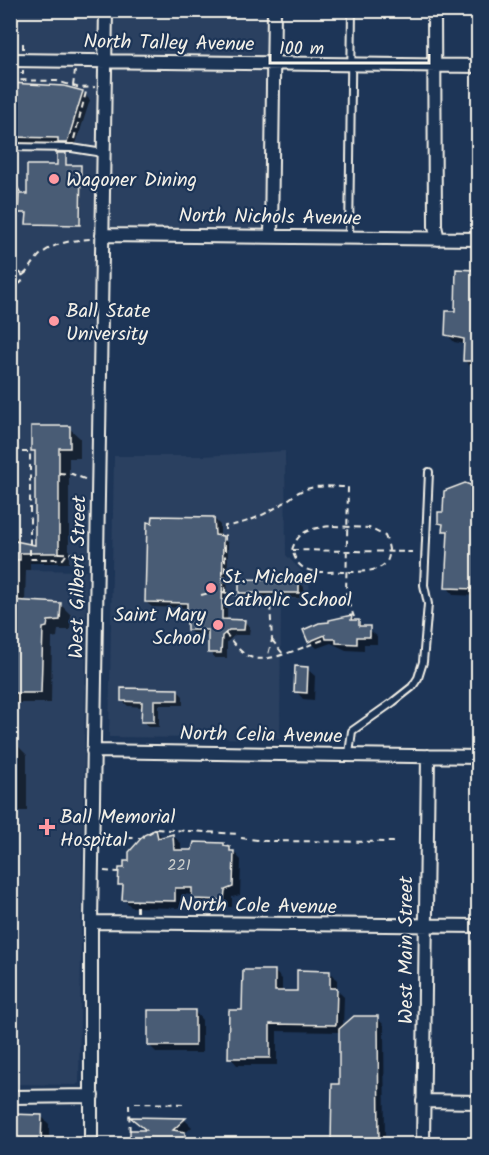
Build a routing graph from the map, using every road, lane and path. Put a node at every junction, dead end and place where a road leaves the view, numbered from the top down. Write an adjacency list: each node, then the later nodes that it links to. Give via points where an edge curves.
1 (106, 10): 6 (street, West Gilbert Street)
2 (274, 10): 7 (street)
3 (352, 10): 8 (lane)
4 (434, 10): 9 (street)
5 (10, 60): 6 (street, North Talley Avenue)
6 (106, 60): 7 (street, North Talley Avenue); 22 (street, West Gilbert Street)
7 (273, 64): 8 (street, North Talley Avenue); 31 (street)
8 (352, 65): 9 (street, North Talley Avenue); 32 (lane)
9 (434, 66): 10 (street, North Talley Avenue); 33 (street)
10 (478, 66)
11 (75, 68): 17 (path)
12 (10, 73): 13 (path)
13 (16, 73): 14 (path); 16 (path)
14 (23, 73)
15 (10, 80): 16 (path)
16 (15, 81): 17 (path, via 57,81)
17 (73, 86): 19 (path)
18 (95, 87): 19 (path)
19 (87, 88): 21 (path)
20 (11, 147): 21 (lane); 23 (path)
21 (72, 148): 22 (lane)
22 (104, 153): 30 (street, West Gilbert Street)
23 (11, 166): 24 (path)
24 (11, 177): 25 (path); 26 (path)
25 (11, 182): 27 (path)
26 (21, 194)
27 (11, 208)
28 (21, 213): 29 (path)
29 (10, 231)
30 (102, 234): 31 (street, North Nichols Avenue); 36 (path, via 51,247); 61 (street, West Gilbert Street)
31 (271, 236): 32 (street, North Nichols Avenue)
32 (349, 238): 33 (street, North Nichols Avenue)
33 (438, 239): 34 (street, North Nichols Avenue)
34 (478, 239)
35 (11, 272): 36 (path); 37 (path)
36 (23, 275): 38 (path)
37 (11, 278): 38 (path)
38 (18, 284): 39 (path)
39 (10, 311)
40 (22, 452): 51 (path, via 30,452 30,559 63,559)
41 (429, 472): 62 (lane, via 424,585 428,604 423,662 412,687 352,731)
42 (59, 473): 43 (path)
43 (90, 482)
44 (347, 527): 45 (path, via 305,531 295,538); 46 (path); 47 (path, via 369,528 385,536); 53 (path, via 348,487 300,491 254,518 225,526)
45 (292, 550): 46 (path); 52 (path, via 300,565 308,570)
46 (347, 550): 47 (path); 52 (path)
47 (388, 552): 48 (path); 52 (path, via 385,564 377,571)
48 (412, 552)
49 (59, 553): 51 (path)
50 (89, 554): 51 (path)
51 (66, 555)
52 (346, 572): 55 (path, via 346,595)
53 (225, 593): 54 (path); 58 (path, via 270,603)
54 (201, 595)
55 (354, 617)
56 (225, 633): 60 (path, via 240,651 253,658)
57 (326, 639): 59 (path)
58 (272, 640): 59 (path); 60 (path)
59 (283, 654): 60 (path)
60 (267, 658)
61 (93, 751): 62 (street, North Celia Avenue); 71 (street, West Gilbert Street)
62 (349, 754): 63 (street, North Celia Avenue)
63 (428, 756): 64 (street, North Celia Avenue); 72 (street, West Main Street)
64 (478, 757)
65 (117, 838): 66 (path, via 141,838 156,828 266,841)
66 (395, 842)
67 (101, 871): 68 (path)
68 (118, 872)
69 (137, 900): 70 (path)
70 (137, 918)
71 (91, 922): 72 (street, North Cole Avenue); 77 (street, West Gilbert Street)
72 (425, 925): 73 (street, North Cole Avenue); 78 (street, West Main Street)
73 (478, 926)
74 (478, 1043): 75 (lane)
75 (478, 1063)
76 (10, 1096): 77 (street)
77 (92, 1096): 83 (street, West Gilbert Street)
78 (423, 1101): 79 (street); 85 (street, West Main Street)
79 (478, 1102)
80 (135, 1103): 82 (path)
81 (129, 1104): 84 (path)
82 (186, 1104)
83 (91, 1144)
84 (130, 1144)
85 (423, 1144)

